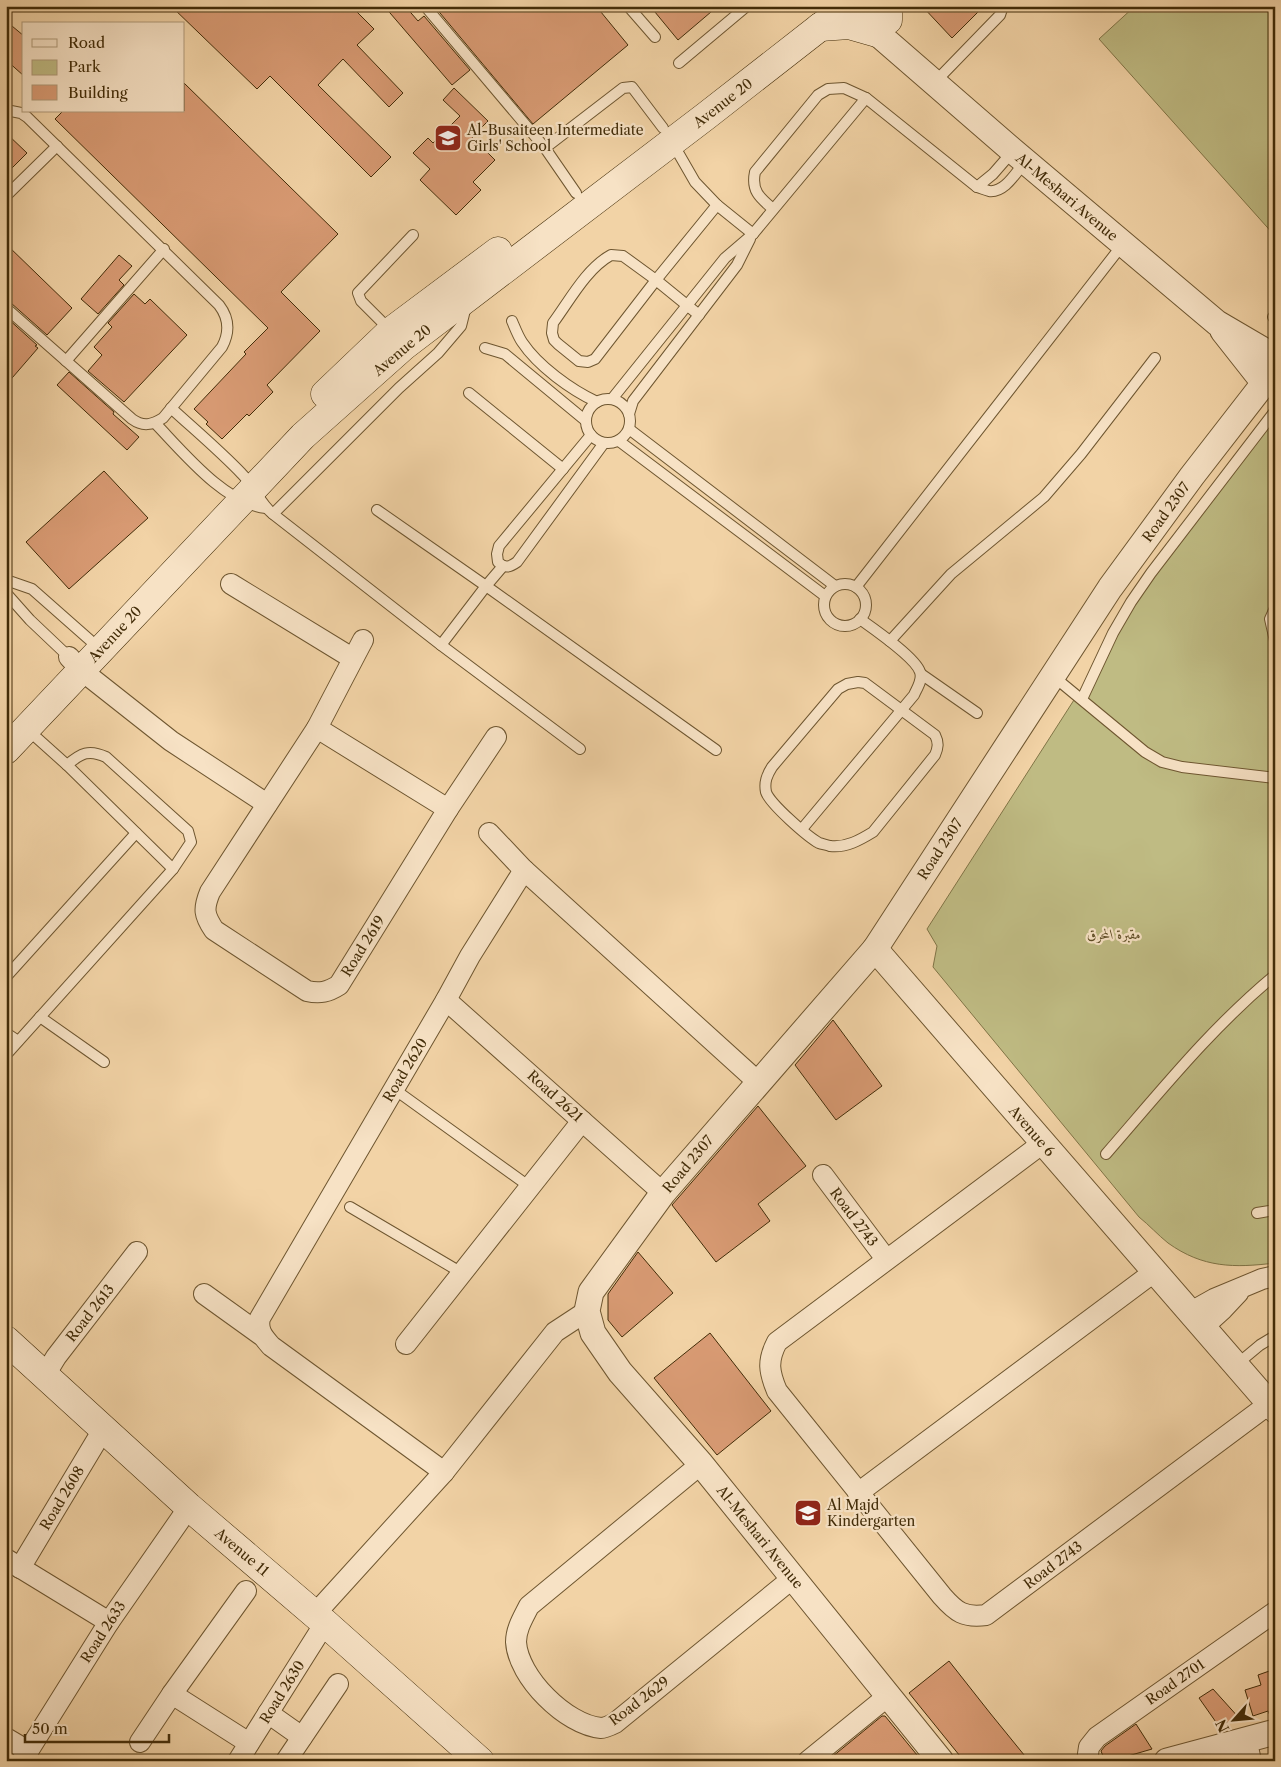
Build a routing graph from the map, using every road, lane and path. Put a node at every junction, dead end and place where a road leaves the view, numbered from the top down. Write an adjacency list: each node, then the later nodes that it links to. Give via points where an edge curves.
1 (425, 6): 16 (lane)
2 (628, 6): 9 (lane)
3 (747, 6): 10 (lane)
4 (849, 6): 7 (main road, Avenue 20)
5 (856, 6): 8 (street, Al-Meshari Avenue)
6 (1003, 6): 11 (lane, via 1000,15)
7 (818, 16): 8 (main road, via 849,25); 14 (main road, Avenue 20)
8 (882, 16): 11 (street, Al-Meshari Avenue, via 899,34)
9 (655, 38)
10 (679, 63)
11 (927, 75): 17 (street, Al-Meshari Avenue)
12 (866, 98): 18 (lane); 22 (lane); 22 (lane, via 844,88 828,89 818,94 755,172 753,182 756,191)
13 (6, 110): 15 (lane, via 27,117)
14 (667, 135): 16 (lane, via 632,87 626,86); 19 (main road, Avenue 20); 21 (lane, via 695,182); 52 (main road, Avenue 20, via 468,298 404,346 303,436)
15 (57, 146): 20 (lane); 26 (lane)
16 (545, 148): 19 (lane)
17 (1019, 157): 18 (lane); 18 (lane, via 1006,184 989,191); 25 (street, Al-Meshari Avenue)
18 (977, 187)
19 (576, 193): 33 (main road, Avenue 20)
20 (6, 196)
21 (717, 204): 24 (lane); 27 (lane)
22 (773, 209): 24 (lane)
23 (413, 234): 33 (lane, via 358,293 361,301)
24 (753, 234): 28 (lane, via 725,258); 30 (lane, via 737,265)
25 (1124, 243): 32 (street, Al-Meshari Avenue); 59 (lane)
26 (164, 249): 37 (lane); 42 (lane, via 219,305 228,325 222,347)
27 (656, 280): 27 (lane, via 623,256 602,260 553,323 554,340 579,361 596,359); 28 (lane)
28 (686, 305): 30 (lane); 40 (lane)
29 (6, 308): 37 (lane)
30 (699, 315): 44 (lane, via 633,402)
31 (512, 321): 41 (lane, via 521,341 544,366 582,395)
32 (1217, 323): 35 (street, Al-Meshari Avenue); 38 (street, Al-Meshari Avenue)
33 (390, 331): 52 (main road, Avenue 20, via 345,373)
34 (485, 348): 45 (lane, via 505,354)
35 (1275, 357)
36 (1154, 358): 65 (lane, via 1044,497 951,574)
37 (66, 361): 46 (lane, via 132,419 142,424)
38 (1269, 376): 71 (street, Road 2307, via 1110,588)
39 (468, 393): 51 (lane)
40 (612, 399): 41 (lane); 44 (lane, via 625,407)
41 (597, 402): 45 (lane, via 591,406)
42 (171, 408): 46 (lane); 52 (lane)
43 (1275, 411): 72 (lane, via 1131,602)
44 (629, 414): 47 (lane)
45 (586, 421): 48 (lane)
46 (155, 423): 52 (lane)
47 (629, 429): 49 (lane); 58 (lane)
48 (591, 435): 50 (lane); 51 (lane)
49 (619, 440): 50 (lane); 61 (lane)
50 (604, 443): 54 (lane, via 517,562 510,567)
51 (563, 469): 54 (lane, via 499,546 498,562)
52 (250, 497): 67 (lane); 68 (main road, Avenue 20)
53 (377, 510): 57 (lane)
54 (503, 566): 57 (lane)
55 (6, 580): 68 (lane, via 32,589)
56 (231, 584): 69 (street)
57 (486, 586): 67 (lane); 80 (lane)
58 (835, 586): 59 (lane); 61 (lane)
59 (856, 587): 63 (lane, via 865,598 864,613)
60 (6, 593): 68 (lane, via 30,620)
61 (825, 596): 63 (lane, via 824,611 833,623 847,626)
62 (1275, 608): 66 (lane, via 1270,619)
63 (860, 619): 65 (lane)
64 (363, 640): 69 (street, Road 2619)
65 (890, 641): 70 (lane, via 916,665)
66 (1275, 641)
67 (441, 645): 78 (lane)
68 (84, 654): 75 (main road, Avenue 20); 83 (street, via 171,741)
69 (352, 658): 76 (street, Road 2619)
70 (921, 674): 73 (lane, via 917,690); 74 (lane)
71 (1053, 676): 72 (lane); 90 (street, Road 2307)
72 (1082, 699): 82 (lane, via 1145,752 1162,762)
73 (901, 710): 85 (lane); 85 (lane, via 935,735 938,749 873,832 846,845 831,846 818,842); 85 (lane, via 865,683 847,684 838,689 772,767 765,778 766,792 773,805)
74 (977, 713)
75 (15, 722): 79 (main road, Avenue 20); 81 (lane)
76 (316, 728): 83 (street, Road 2619); 84 (street)
77 (496, 737): 84 (street, Road 2619)
78 (580, 749)
79 (6, 750)
80 (716, 750)
81 (67, 765): 86 (lane); 88 (lane, via 86,753 96,752 106,757 188,831 190,844)
82 (1275, 778)
83 (267, 804): 84 (street, Road 2619, via 210,892 205,904 206,918 214,930 307,991 318,993 339,985)
84 (448, 809)
85 (802, 829)
86 (136, 833): 88 (lane); 92 (lane)
87 (489, 833): 89 (street)
88 (173, 870): 94 (lane)
89 (524, 870): 93 (street, Road 2620); 99 (street)
90 (875, 948): 99 (street, Road 2307); 102 (street, Avenue 6)
91 (1275, 975): 103 (lane, via 1226,1018)
92 (6, 977)
93 (446, 1000): 100 (street, Road 2620); 101 (street, Road 2621)
94 (40, 1017): 96 (lane); 98 (lane)
95 (6, 1033): 96 (lane)
96 (18, 1041): 97 (lane)
97 (6, 1055)
98 (104, 1062)
99 (758, 1082): 106 (street, Road 2307)
100 (394, 1089): 105 (lane); 118 (street, Road 2620, via 260,1318 258,1324)
101 (582, 1121): 105 (street); 106 (street, Road 2621)
102 (1042, 1143): 111 (street, Road 2743); 113 (street, Avenue 6)
103 (1106, 1154)
104 (823, 1174): 111 (street, Road 2743)
105 (530, 1187): 112 (street)
106 (663, 1193): 116 (street, Road 2307, via 600,1278 591,1292)
107 (350, 1207): 112 (lane)
108 (1275, 1210): 109 (lane)
109 (1257, 1214)
110 (136, 1252): 123 (street, Road 2613)
111 (886, 1259): 128 (street, Road 2743, via 776,1342 770,1354 777,1392)
112 (462, 1272): 121 (street)
113 (1154, 1272): 117 (street, Avenue 6); 128 (street)
114 (1275, 1276): 117 (street, via 1214,1299)
115 (204, 1294): 118 (street)
116 (587, 1311): 126 (street, Al-Meshari Avenue, via 593,1333 620,1372); 127 (street, Road 2630, via 555,1332)
117 (1196, 1320): 122 (street, Avenue 6)
118 (262, 1335): 127 (street, via 271,1346)
119 (1275, 1336): 122 (lane)
120 (6, 1340): 123 (main road, Avenue 11)
121 (406, 1344)
122 (1235, 1366): 124 (street, Avenue 6)
123 (45, 1375): 125 (main road, Avenue 11)
124 (1272, 1407): 128 (street, Road 2743, via 986,1615 975,1617 952,1608)
125 (104, 1428): 129 (main road, Avenue 11); 130 (street, Road 2608)
126 (701, 1464): 131 (street, Al-Meshari Avenue); 131 (street, Road 2629, via 529,1606 517,1629 516,1643 521,1660 540,1692 562,1712 591,1726 602,1728 615,1723)
127 (444, 1472): 134 (street, Road 2630)
128 (858, 1492)
129 (189, 1507): 134 (main road, Avenue 11); 135 (street, Road 2633)
130 (13, 1564): 135 (street, Road 2608)
131 (793, 1578): 138 (street, Al-Meshari Avenue)
132 (246, 1591): 137 (street)
133 (1275, 1612): 152 (street, Road 2701, via 1097,1737 1089,1747)
134 (320, 1619): 139 (street, Road 2630); 147 (main road, Avenue 11)
135 (109, 1622): 146 (street, Road 2633)
136 (338, 1684): 141 (street)
137 (172, 1694): 143 (street); 144 (street)
138 (888, 1696): 150 (street); 151 (street, Al-Meshari Avenue)
139 (268, 1713): 141 (street); 144 (street, Road 2630)
140 (1275, 1732): 145 (street)
141 (302, 1737): 149 (street)
142 (6, 1738): 146 (street)
143 (140, 1742)
144 (249, 1743): 148 (street, Road 2630)
145 (1246, 1750): 153 (street)
146 (25, 1756)
147 (478, 1760)
148 (238, 1761)
149 (286, 1761)
150 (808, 1761)
151 (941, 1761)
152 (1087, 1761)
153 (1167, 1761)

